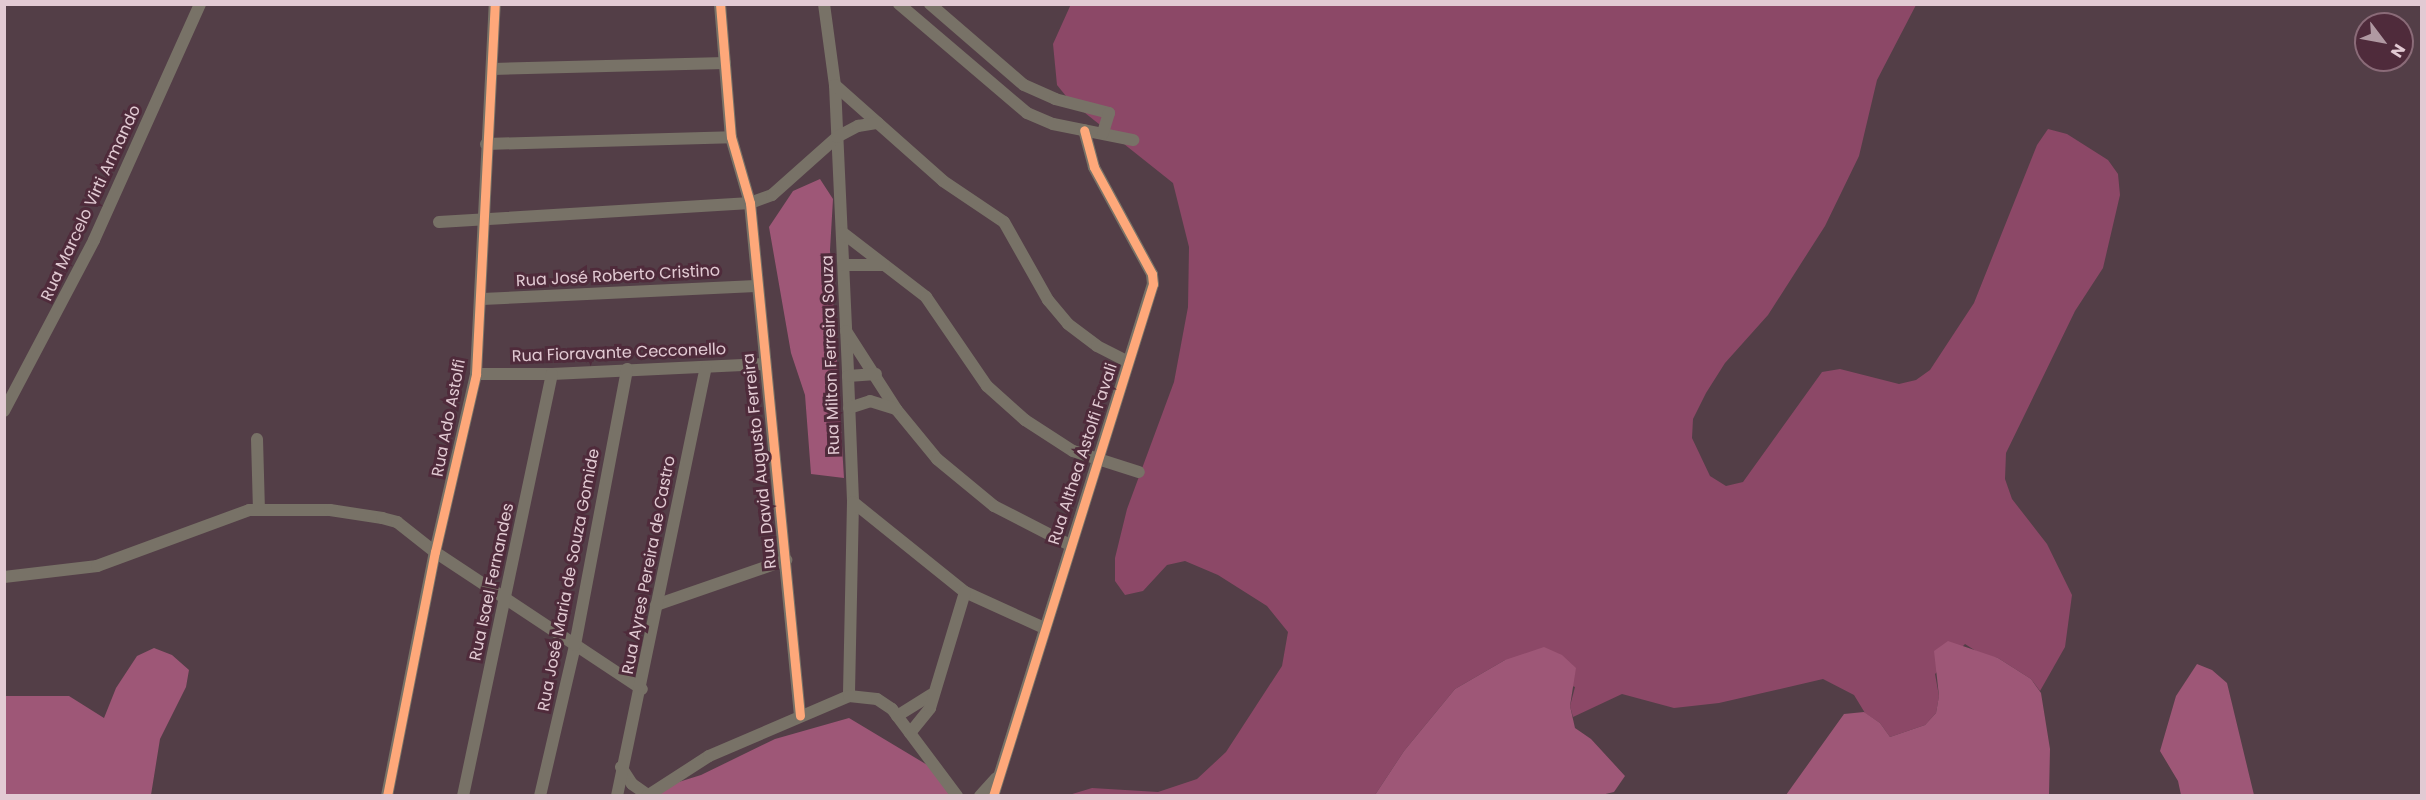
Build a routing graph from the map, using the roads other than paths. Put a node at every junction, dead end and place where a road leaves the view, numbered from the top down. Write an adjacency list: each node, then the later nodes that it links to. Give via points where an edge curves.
1 (200, 4): 38 (street, Rua Marcelo Virti Armando, via 94,240)
2 (495, 4): 8 (street, Rua Ado Astolfi)
3 (720, 4): 7 (street, Rua David Augusto Ferreira)
4 (899, 4): 13 (street, via 1027,113 1053,124)
5 (930, 4): 14 (street, via 1024,85 1055,99 1109,114)
6 (826, 8): 9 (street, Rua Milton Ferreira Souza)
7 (725, 63): 8 (street); 15 (street, Rua David Augusto Ferreira)
8 (493, 69): 18 (street, Rua Ado Astolfi)
9 (835, 85): 10 (street); 11 (street, Rua Milton Ferreira Souza)
10 (860, 107): 11 (street); 12 (street)
11 (836, 117): 16 (street, Rua Milton Ferreira Souza)
12 (878, 123): 16 (street, via 858,126); 28 (street, via 943,181 1004,222 1048,300 1068,324 1096,346)
13 (1084, 130): 14 (street); 28 (street, Rua Althea Astolfi Favali, via 1095,167 1153,279)
14 (1103, 134): 17 (street)
15 (732, 137): 18 (street); 19 (street, Rua David Augusto Ferreira)
16 (837, 137): 19 (street, via 772,195); 22 (street, Rua Milton Ferreira Souza)
17 (1133, 140)
18 (486, 144): 21 (street, Rua Ado Astolfi)
19 (750, 203): 21 (street); 25 (street, Rua David Augusto Ferreira)
20 (439, 222): 21 (street)
21 (483, 222): 26 (street, Rua Ado Astolfi)
22 (843, 233): 23 (street, Rua Milton Ferreira Souza); 24 (street)
23 (844, 265): 24 (street); 27 (street, Rua Milton Ferreira Souza)
24 (884, 265): 40 (street, via 926,297 974,370 1002,401 1058,441)
25 (756, 286): 26 (street, Rua José Roberto Cristino); 29 (street, Rua David Augusto Ferreira)
26 (482, 299): 32 (street, Rua Ado Astolfi)
27 (846, 331): 34 (street); 35 (street, Rua Milton Ferreira Souza)
28 (1128, 362): 40 (street, Rua Althea Astolfi Favali)
29 (764, 364): 30 (street, Rua Fioravante Cecconello); 46 (street, Rua David Augusto Ferreira)
30 (706, 368): 31 (street, Rua Fioravante Cecconello); 50 (street, Rua Ayres Pereira de Castro)
31 (627, 369): 33 (street, Rua Fioravante Cecconello); 52 (street, Rua José Maria de Souza Gomide)
32 (476, 374): 33 (street, Rua Fioravante Cecconello); 45 (street, Rua Ado Astolfi)
33 (552, 374): 49 (street, Rua Isael Fernandes)
34 (876, 374): 35 (street); 37 (street)
35 (848, 376): 36 (street, Rua Milton Ferreira Souza)
36 (849, 408): 37 (street, via 870,401); 42 (street, Rua Milton Ferreira Souza)
37 (896, 410): 44 (street, via 922,443 974,492 1016,519)
38 (4, 411)
39 (257, 439): 43 (street)
40 (1099, 461): 41 (street); 44 (street, Rua Althea Astolfi Favali)
41 (1139, 472)
42 (853, 502): 48 (street); 55 (street, Rua Milton Ferreira Souza)
43 (259, 510): 45 (street, via 330,510 397,522); 47 (street, via 231,514 140,553 97,566)
44 (1070, 545): 51 (street, Rua Althea Astolfi Favali)
45 (435, 552): 49 (street); 61 (street, Rua Ado Astolfi)
46 (786, 560): 50 (street); 56 (street, Rua David Augusto Ferreira)
47 (4, 577)
48 (965, 592): 51 (street); 54 (street)
49 (506, 600): 52 (street); 62 (street, Rua Isael Fernandes)
50 (656, 605): 53 (street, Rua Ayres Pereira de Castro)
51 (1044, 628): 60 (street, Rua Althea Astolfi Favali)
52 (575, 645): 53 (street); 63 (street, Rua José Maria de Souza Gomide)
53 (642, 690): 59 (street, Rua Ayres Pereira de Castro)
54 (931, 695): 57 (street); 58 (street, via 924,718)
55 (849, 696): 56 (street); 57 (street, via 877,699)
56 (800, 716): 65 (street, via 709,756)
57 (897, 716): 58 (street)
58 (910, 733): 66 (street)
59 (621, 767): 64 (street, Rua Ayres Pereira de Castro); 65 (street, via 632,784)
60 (996, 778): 67 (street, Rua Althea Astolfi Favali); 68 (street, Rua Althea Astolfi Favali)
61 (387, 795)
62 (463, 795)
63 (540, 795)
64 (617, 795)
65 (647, 795)
66 (957, 795)
67 (980, 795)
68 (993, 795)

